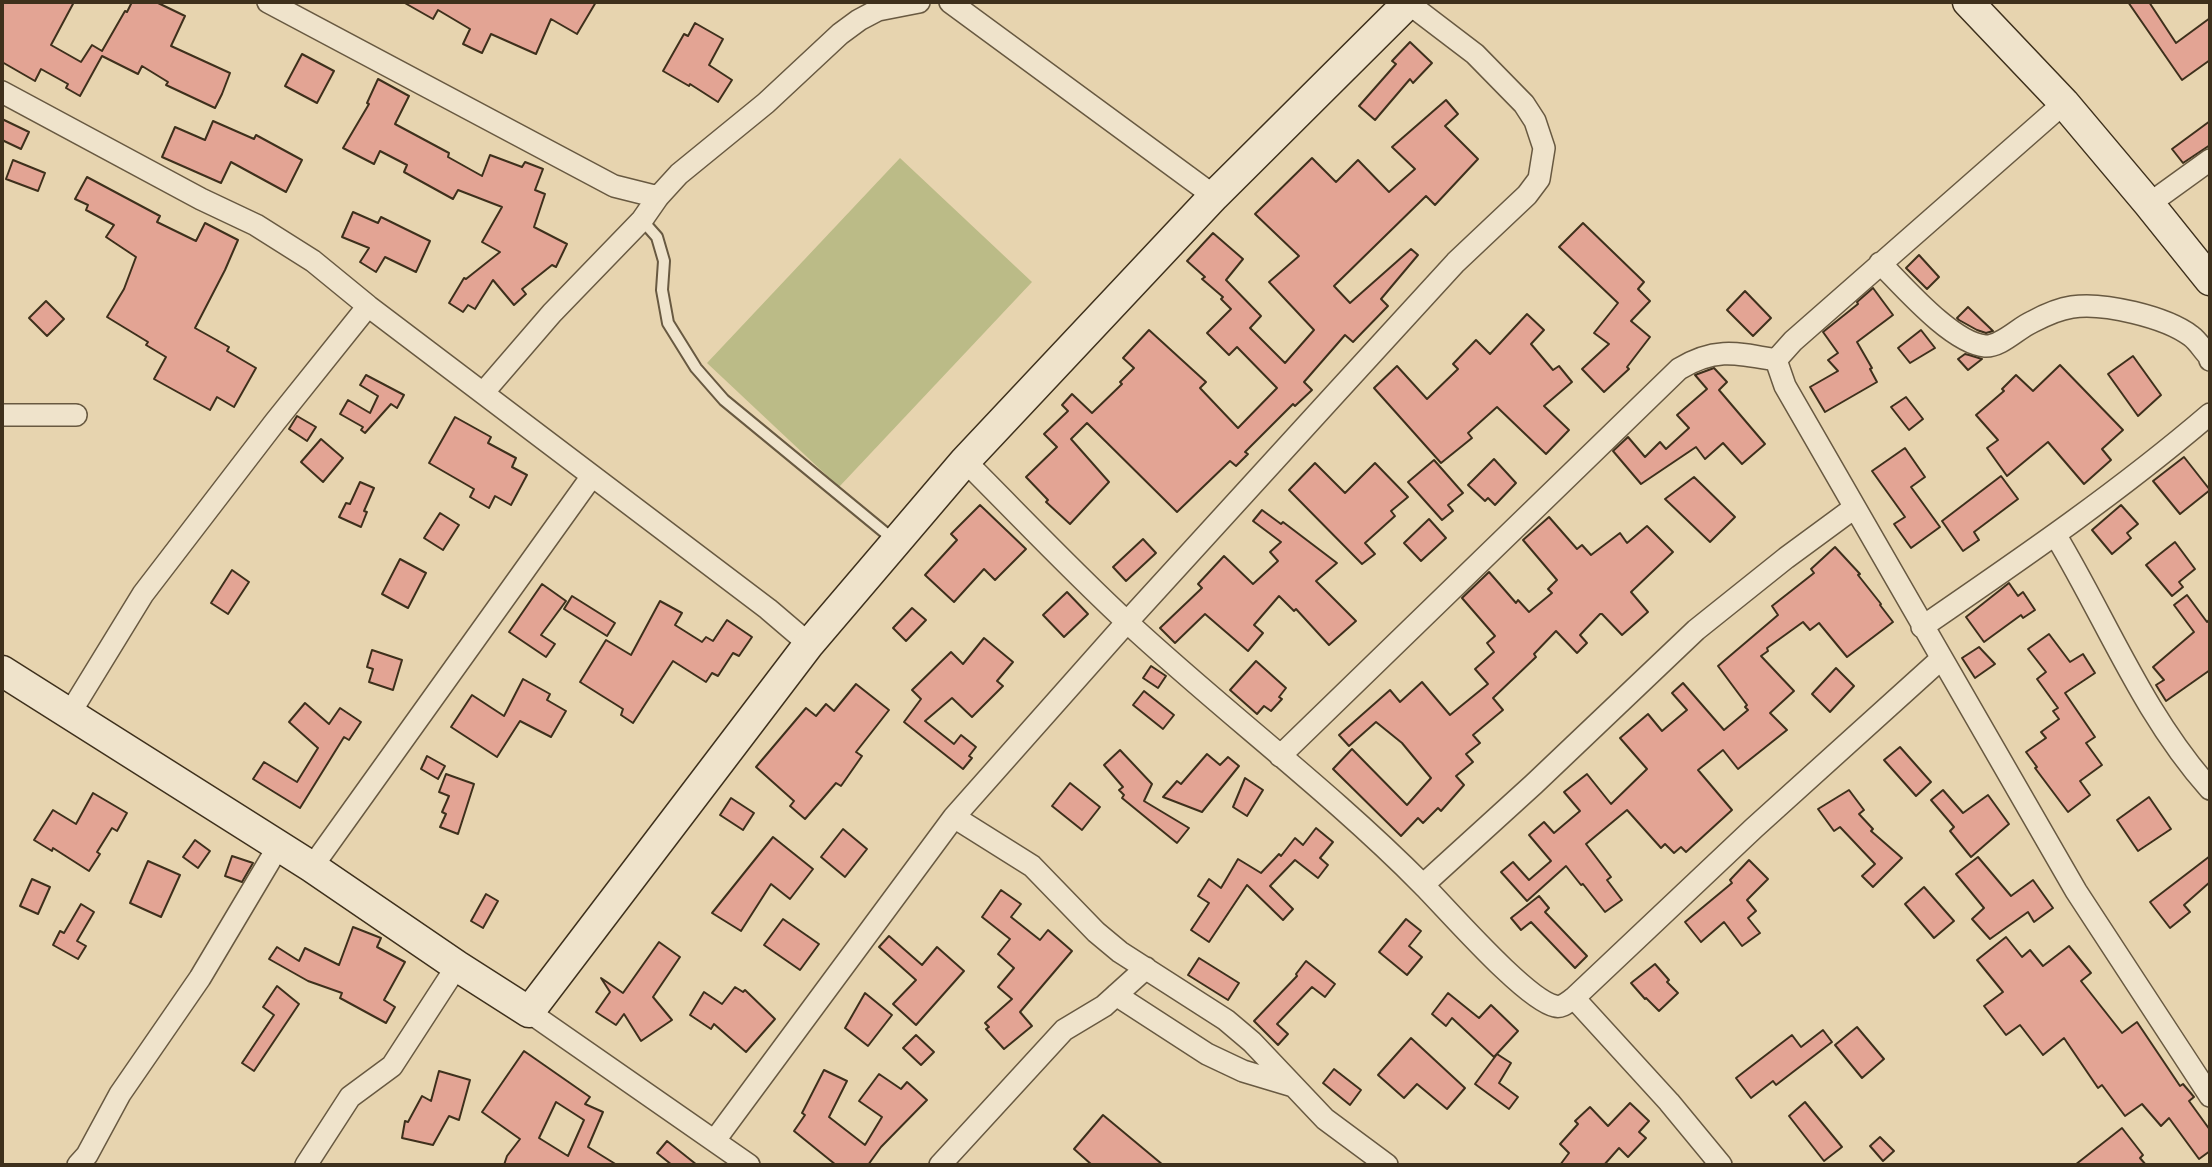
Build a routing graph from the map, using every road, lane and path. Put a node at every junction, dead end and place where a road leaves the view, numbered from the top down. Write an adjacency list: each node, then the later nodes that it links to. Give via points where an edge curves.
1 (268, 2): 10 (street, via 614,186)
2 (919, 2): 10 (street, via 878,10 840,34)
3 (950, 2): 9 (street)
4 (1968, 2): 7 (street)
5 (1407, 3): 9 (street); 27 (street, via 1475,54 1524,104 1544,148 1539,178 1456,262)
6 (2, 92): 15 (street, via 256,225 313,261)
7 (2064, 103): 11 (street); 13 (street)
8 (2210, 160): 11 (street)
9 (1214, 196): 22 (street)
10 (658, 197): 12 (street)
11 (2149, 204): 14 (street)
12 (642, 220): 18 (street, via 552,313); 26 (lane, via 657,237 664,261 667,323 696,368 724,400)
13 (1880, 263): 16 (street); 17 (street, via 1956,335 1984,346 2000,342 2050,313 2096,306 2161,321 2191,336)
14 (2210, 281)
15 (368, 306): 18 (street); 32 (street, via 143,594)
16 (1776, 360): 24 (street, via 1785,386); 33 (street, via 1728,352 1704,356 1679,369)
17 (2210, 360)
18 (484, 393): 23 (street)
19 (2, 415): 20 (street)
20 (76, 415)
21 (2206, 425): 25 (street)
22 (965, 461): 26 (street); 27 (street)
23 (592, 476): 29 (street); 37 (street)
24 (1854, 508): 28 (street); 38 (street, via 1696,630)
25 (2056, 536): 28 (street); 34 (street, via 2131,677 2187,763)
26 (896, 542): 29 (street)
27 (1127, 622): 33 (street); 35 (street)
28 (1922, 627): 30 (street)
29 (809, 644): 43 (street)
30 (1941, 659): 42 (street); 45 (street, via 2076,891)
31 (3, 676): 32 (street)
32 (70, 713): 36 (street)
33 (1280, 756): 38 (street)
34 (2210, 789)
35 (954, 817): 40 (street, via 1032,866 1097,932); 46 (street)
36 (278, 847): 37 (street); 47 (street, via 200,978 120,1094)
37 (312, 867): 39 (street)
38 (1423, 885): 42 (street, via 1535,995 1554,1006)
39 (457, 966): 43 (street); 48 (street, via 392,1066 350,1097)
40 (1146, 968): 41 (street); 44 (street, via 1226,1020)
41 (1116, 995): 44 (street, via 1207,1054); 50 (street, via 1064,1030)
42 (1574, 998): 52 (street)
43 (529, 1012): 46 (street)
44 (1295, 1087): 51 (street, via 1325,1119)
45 (2210, 1096)
46 (715, 1140): 49 (street)
47 (89, 1162)
48 (315, 1162)
49 (749, 1165)
50 (940, 1165)
51 (1387, 1165)
52 (1721, 1165)

